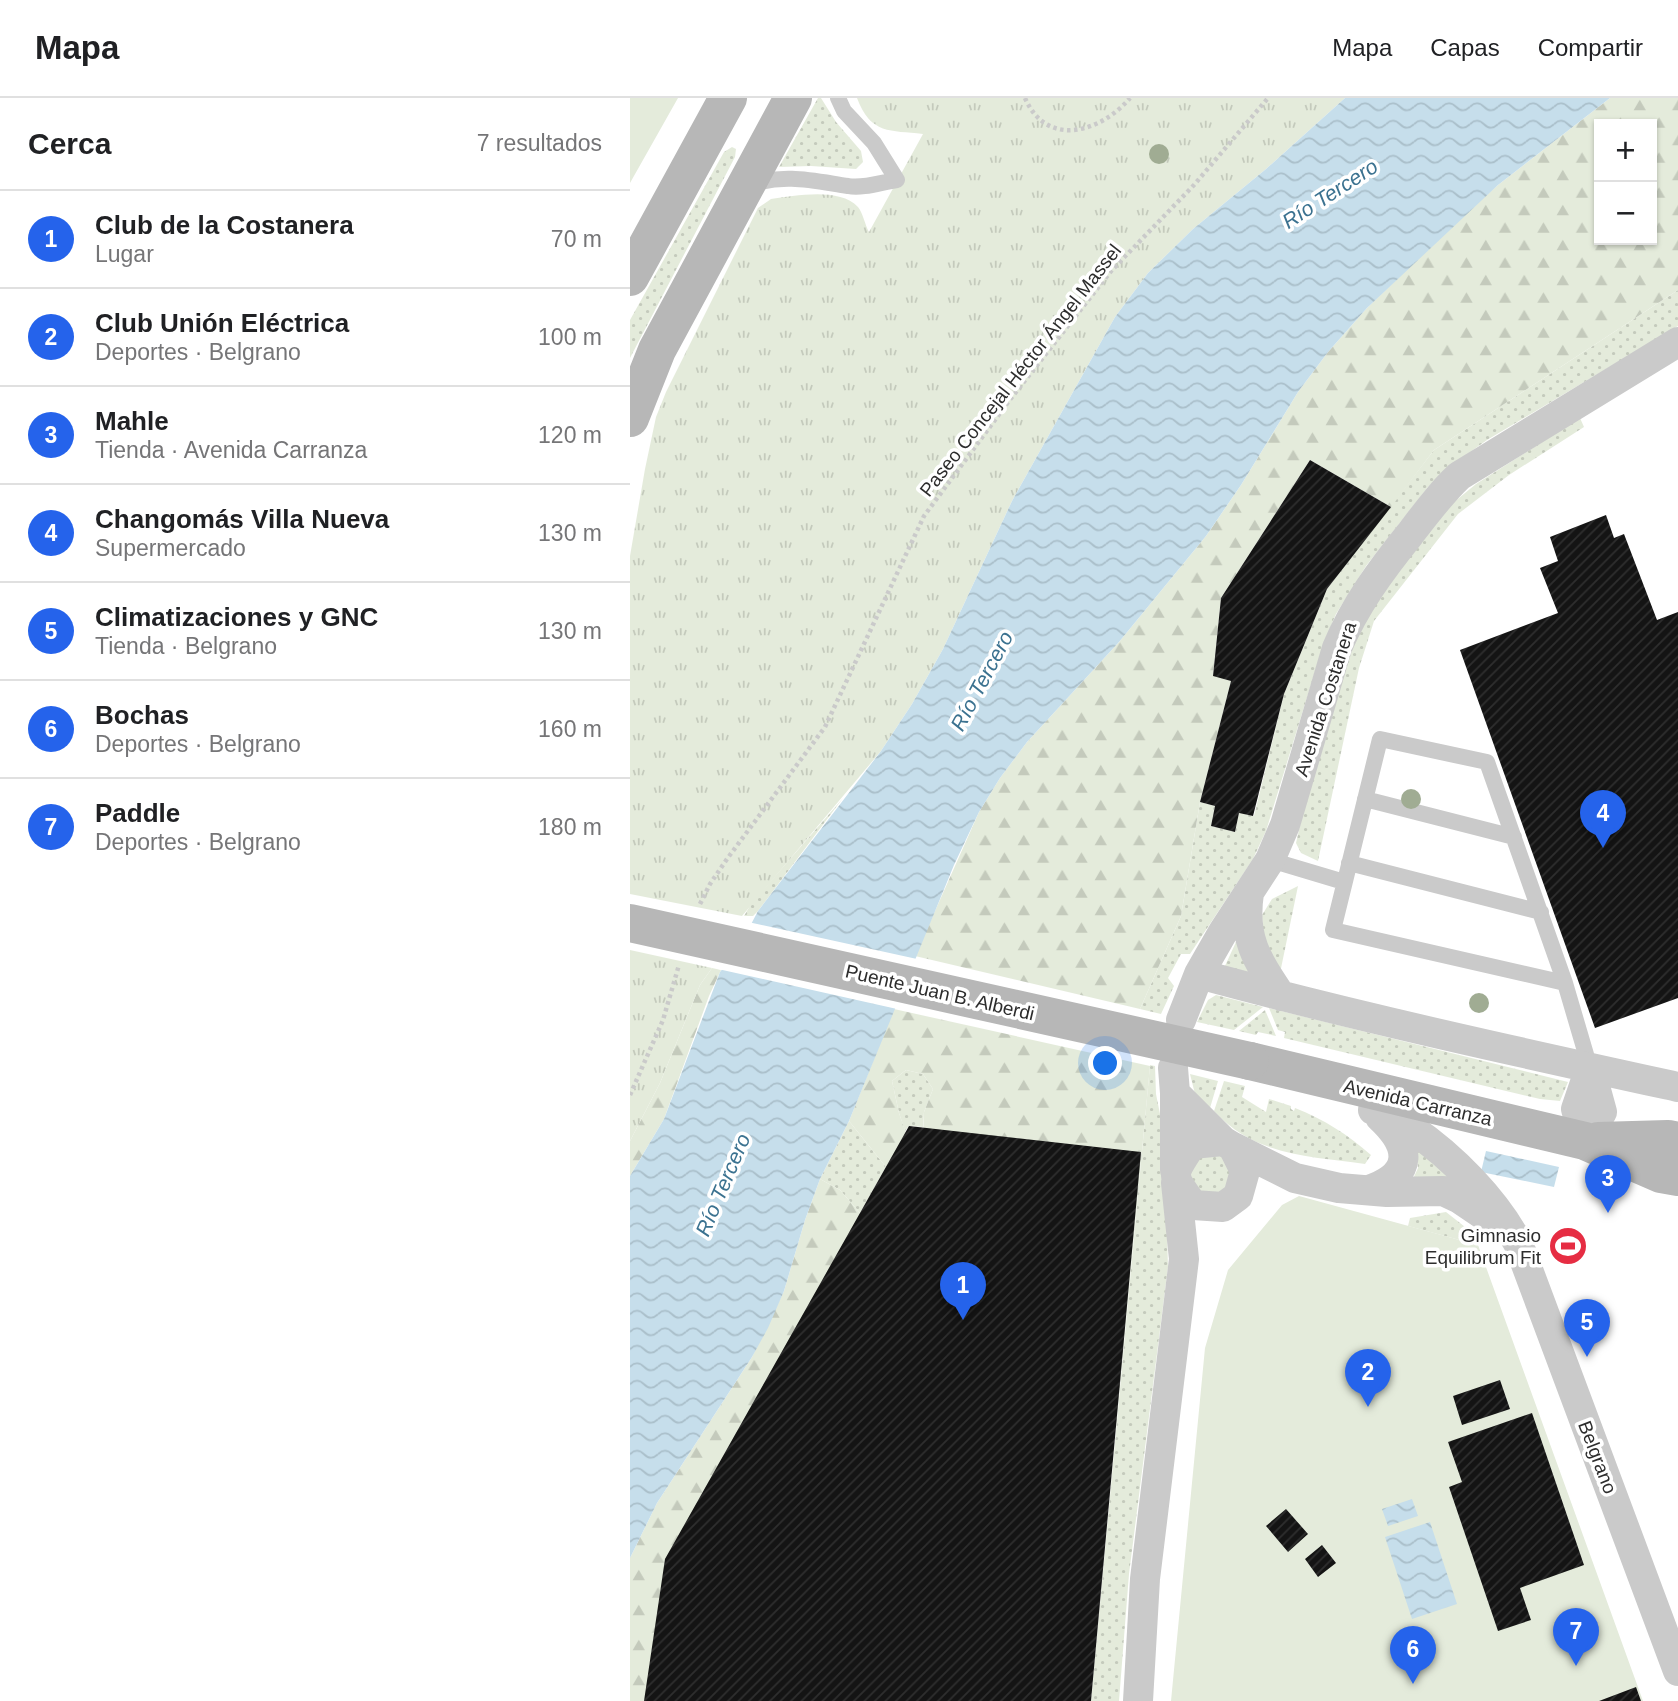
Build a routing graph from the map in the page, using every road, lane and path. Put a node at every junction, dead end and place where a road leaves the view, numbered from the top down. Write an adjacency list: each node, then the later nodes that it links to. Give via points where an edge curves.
1 (793, 98): 7 (main road)
2 (838, 98): 8 (lane, via 897,180 850,187 783,179)
3 (1025, 98): 4 (path, via 1029,109 1049,126 1070,132 1095,125)
4 (1130, 98)
5 (1268, 98): 19 (path, Paseo Concejal Héctor Ángel Massel, via 1112,271 924,516 825,727 715,875)
6 (721, 110): 7 (main road); 9 (main road)
7 (765, 148): 8 (main road)
8 (745, 188): 11 (main road, via 657,350)
9 (630, 277)
10 (1678, 342): 14 (street, Avenida Costanera, via 1478,462 1428,510 1373,580 1347,624)
11 (630, 418)
12 (1365, 799): 13 (lane); 13 (lane, via 1380,740 1487,762); 15 (lane)
13 (1514, 837): 18 (lane)
14 (1270, 860): 16 (lane); 17 (street, Avenida Costanera)
15 (1349, 863): 16 (lane); 18 (lane)
16 (1345, 881): 23 (lane, via 1333,930)
17 (1249, 892): 22 (street, Avenida Costanera); 24 (street, via 1245,915 1251,943)
18 (1541, 912): 23 (lane)
19 (696, 913)
20 (630, 923): 26 (main road, Puente Juan B. Alberdi, bridge)
21 (681, 959): 30 (path, via 663,1020)
22 (1199, 974): 24 (street); 25 (street, Avenida Costanera)
23 (1565, 982): 27 (lane)
24 (1281, 996): 27 (street)
25 (1181, 1020)
26 (1250, 1061): 28 (main road, Avenida Carranza)
27 (1590, 1068): 29 (street); 32 (street, via 1576,1109)
28 (1331, 1082): 31 (street); 32 (main road, Avenida Carranza)
29 (1678, 1087)
30 (630, 1096)
31 (1373, 1110): 38 (street, via 1392,1129 1404,1157 1396,1175); 40 (street, Belgrano, via 1410,1128 1476,1185)
32 (1585, 1141): 33 (main road, Avenida Carranza); 36 (main road, Avenida Carranza)
33 (1678, 1141)
34 (1228, 1144): 35 (street, via 1192,1144); 35 (street, via 1174,1081); 37 (street); 39 (street, via 1245,1171)
35 (1175, 1176): 39 (street, via 1194,1205); 41 (street)
36 (1678, 1177)
37 (1295, 1178): 38 (street); 39 (street, via 1253,1186)
38 (1369, 1190): 40 (street, via 1443,1191 1483,1214)
39 (1230, 1202): 41 (street, via 1202,1231)
40 (1518, 1243): 42 (street, Belgrano)
41 (1184, 1259): 44 (street, via 1145,1579)
42 (1673, 1639): 43 (street, Belgrano)
43 (1678, 1671)
44 (1138, 1701)

